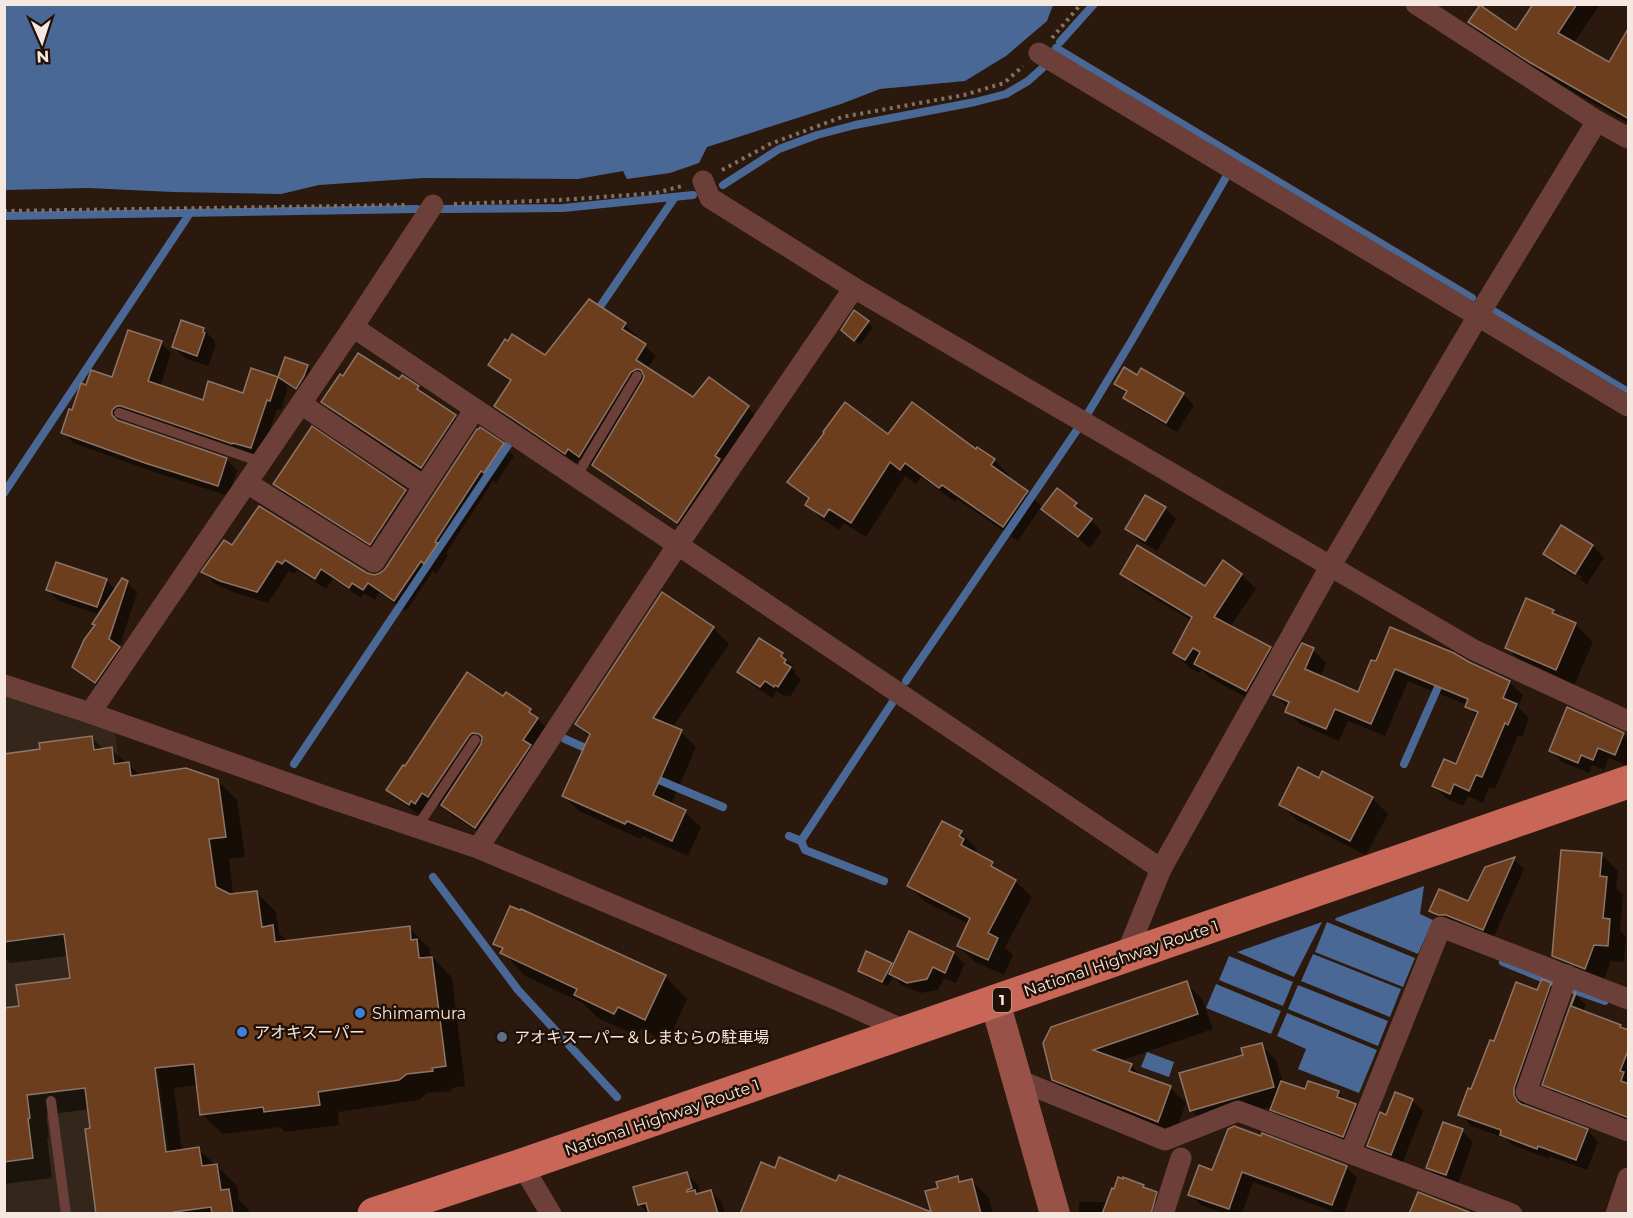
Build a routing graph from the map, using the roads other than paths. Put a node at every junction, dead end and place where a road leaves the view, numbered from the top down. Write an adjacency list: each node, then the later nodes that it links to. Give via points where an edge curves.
1 (1416, 4): 3 (street)
2 (1039, 53): 8 (street)
3 (1597, 121): 4 (street); 8 (street)
4 (1629, 138)
5 (703, 181): 7 (street, via 710,198)
6 (433, 205): 9 (street)
7 (854, 288): 19 (street); 20 (street)
8 (1478, 316): 12 (street); 20 (street)
9 (354, 327): 11 (street); 13 (street)
10 (637, 376): 16 (lane)
11 (301, 404): 15 (street); 18 (street)
12 (1629, 406)
13 (475, 409): 16 (street); 18 (street)
14 (119, 413): 15 (lane)
15 (261, 462): 17 (street)
16 (576, 477): 19 (street)
17 (247, 483): 18 (street, via 374,562); 22 (street)
18 (424, 486)
19 (677, 546): 27 (street); 28 (street)
20 (1330, 567): 23 (street, via 1474,650); 28 (street)
21 (4, 685): 22 (street)
22 (90, 713): 26 (street)
23 (1629, 721)
24 (475, 740): 26 (lane)
25 (1629, 782): 29 (highway, National Highway Route 1 / 1)
26 (417, 827): 27 (street)
27 (478, 848): 33 (street)
28 (1161, 869): 29 (street)
29 (1126, 955): 32 (highway, National Highway Route 1 / 1)
30 (1567, 975): 31 (street); 36 (street, via 1526,1092); 37 (street, via 1441,927)
31 (1629, 999)
32 (995, 1002): 33 (highway, National Highway Route 1 / 1); 34 (main road)
33 (906, 1031): 39 (highway, National Highway Route 1 / 1)
34 (1016, 1078): 37 (street, via 1165,1140 1238,1111); 44 (main road)
35 (51, 1101): 41 (lane)
36 (1629, 1131)
37 (1350, 1153): 46 (street)
38 (1181, 1158): 45 (street)
39 (522, 1165): 42 (highway, National Highway Route 1 / 1); 43 (street)
40 (1629, 1178): 47 (street)
41 (66, 1214)
42 (374, 1214)
43 (551, 1214)
44 (1055, 1214)
45 (1163, 1214)
46 (1512, 1214)
47 (1616, 1214)

